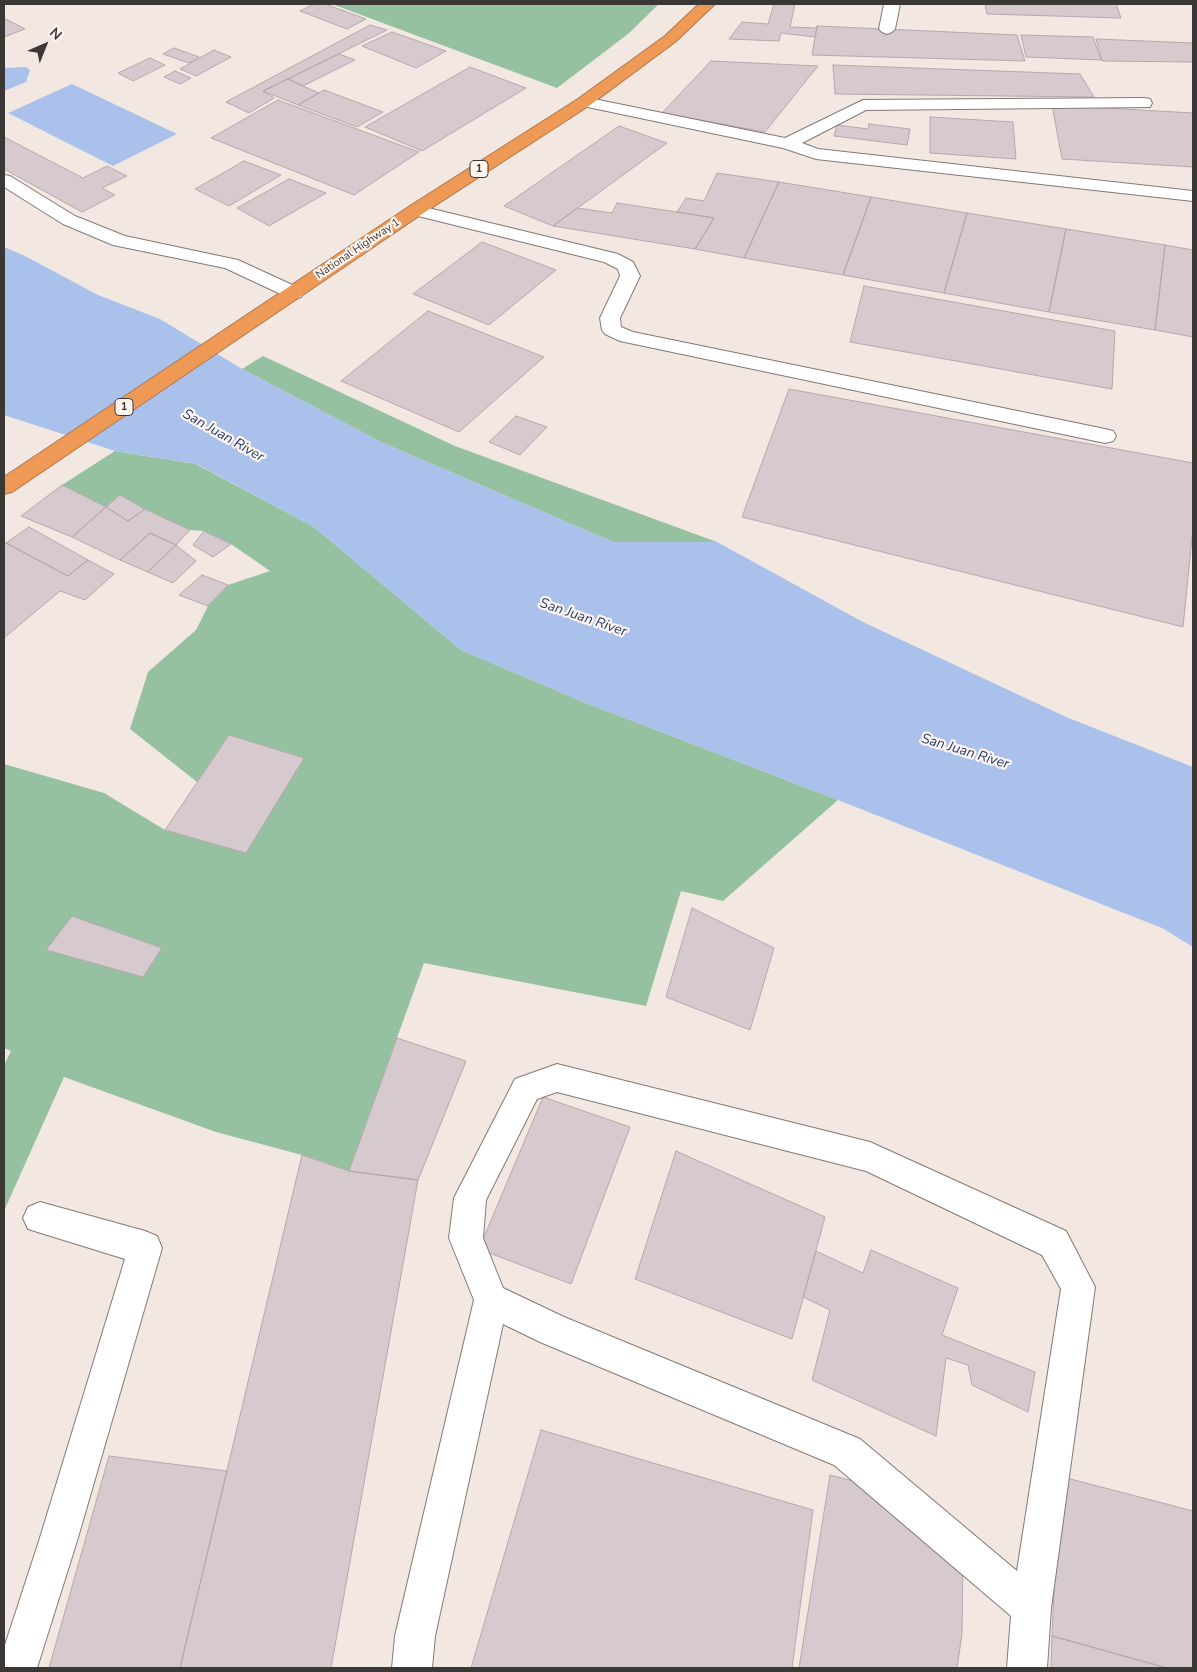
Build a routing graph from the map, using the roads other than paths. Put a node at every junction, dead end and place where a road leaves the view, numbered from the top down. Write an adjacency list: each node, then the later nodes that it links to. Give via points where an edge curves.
1 (707, 4): 4 (highway, National Highway 1 / 1, via 670,38)
2 (892, 4): 3 (lane)
3 (887, 29)
4 (584, 102): 6 (lane); 9 (highway, National Highway 1 / 1)
5 (1144, 102): 6 (lane, via 863,105)
6 (787, 144): 8 (lane, via 816,154)
7 (4, 180): 10 (lane, via 69,220 120,242 231,264)
8 (1193, 196)
9 (416, 210): 10 (highway, National Highway 1 / 1); 11 (lane, via 611,258 626,266 630,276 610,318 612,330 627,337)
10 (294, 292): 12 (highway, National Highway 1 / 1)
11 (1106, 436)
12 (4, 487)
13 (40, 1218): 16 (lane, via 145,1248)
14 (491, 1300): 15 (lane, via 552,1330 847,1452); 15 (lane, via 466,1238 470,1198 526,1089 557,1078 870,1157 1054,1243 1078,1288); 17 (lane, via 415,1636)
15 (1031, 1608): 18 (lane)
16 (17, 1668)
17 (412, 1668)
18 (1027, 1668)

